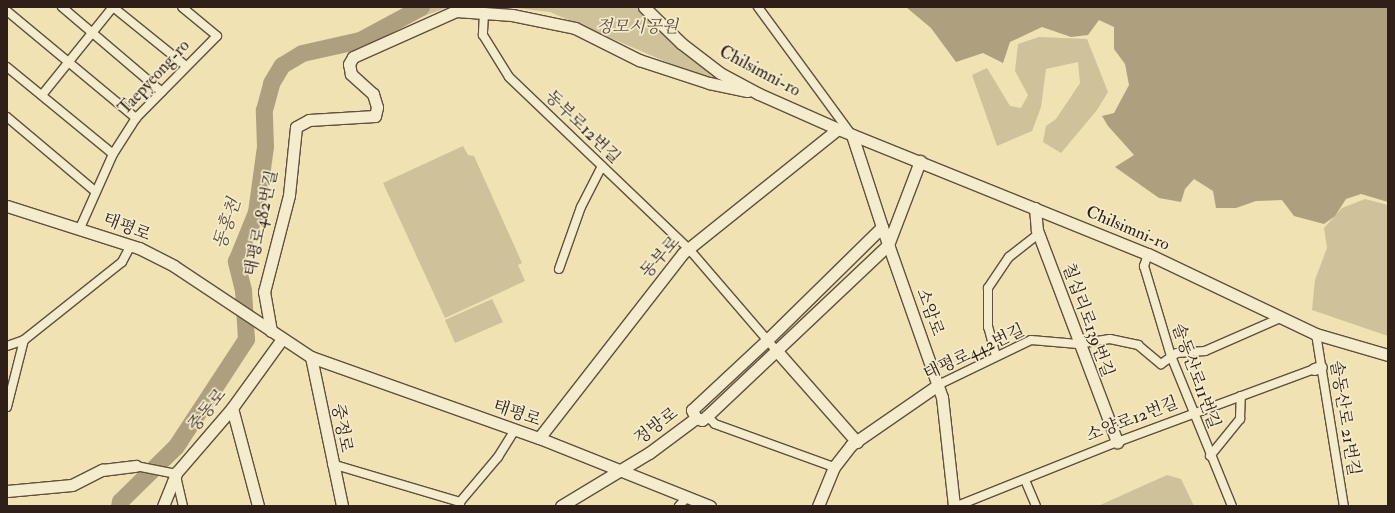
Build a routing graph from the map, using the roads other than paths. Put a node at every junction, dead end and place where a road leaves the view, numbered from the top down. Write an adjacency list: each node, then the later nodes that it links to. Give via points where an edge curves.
1 (62, 7): 8 (street)
2 (113, 7): 8 (street); 10 (street)
3 (182, 7): 10 (street, Taepyeong-ro, via 217,36)
4 (644, 7): 13 (street, Chilsimni-ro, via 681,42 720,73)
5 (758, 7): 18 (street, Chilsimni-ro)
6 (7, 11): 9 (street)
7 (484, 13): 13 (street, 태평로482번길, via 512,15 575,28 639,60 709,84); 21 (street, 동부로12번길, via 483,35 509,77); 34 (street, 태평로482번길, via 456,11 353,57 349,64 351,74 373,94 378,107 375,116 309,120 296,126 289,195 264,292)
8 (92, 33): 9 (street); 12 (street)
9 (68, 62): 14 (street); 16 (street)
10 (186, 66): 12 (street, Taepyeong-ro)
11 (7, 67): 14 (street)
12 (162, 92): 16 (street, Taepyeong-ro)
13 (759, 94): 17 (street, Chilsimni-ro)
14 (42, 96): 19 (street)
15 (7, 117): 22 (street)
16 (136, 118): 19 (street, Taepyeong-ro)
17 (838, 129): 18 (street, Chilsimni-ro); 30 (street, 동부로)
18 (852, 135): 20 (street, Chilsimni-ro); 25 (street, 소암로)
19 (113, 154): 22 (street, Taepyeong-ro)
20 (920, 162): 24 (street, Chilsimni-ro); 29 (street)
21 (602, 166): 30 (street, 동부로12번길); 32 (street, via 581,207)
22 (95, 191): 26 (street, Taepyeong-ro)
23 (7, 206): 26 (street, 태평로)
24 (1035, 208): 27 (street, 칠십리로139번길); 31 (street, Chilsimni-ro)
25 (882, 227): 29 (street, 소암로); 38 (street, 정방로)
26 (80, 228): 28 (street, 태평로)
27 (1038, 234): 39 (street, 칠십리로139번길); 43 (street, via 1009,257 988,288 988,327)
28 (131, 245): 34 (street, 태평로, via 174,266); 37 (street, via 122,262)
29 (888, 245): 41 (street, 정방로); 47 (street, 소암로)
30 (688, 249): 38 (street); 55 (street, 동부로, via 668,270)
31 (1148, 254): 33 (street, Chilsimni-ro); 44 (street, 솔동산로11번길, via 1144,266)
32 (559, 269)
33 (1280, 318): 35 (street, Chilsimni-ro); 44 (street, 태평로442번길, via 1205,351 1177,353)
34 (269, 330): 36 (street)
35 (1316, 334): 42 (street, Chilsimni-ro); 46 (street, 솔동산로 21번길)
36 (282, 339): 45 (street); 50 (street, 중동로)
37 (24, 340): 40 (street); 49 (street)
38 (768, 340): 41 (street); 53 (street, 정방로, via 692,410)
39 (1078, 344): 43 (street, 태평로442번길, via 1031,340); 44 (street, 태평로442번길, via 1110,339 1138,345 1161,364); 57 (street, 칠십리로139번길)
40 (7, 346)
41 (775, 349): 52 (street, 정방로); 56 (street)
42 (1388, 355)
43 (996, 356): 47 (street, 태평로442번길)
44 (1171, 356): 51 (street, 솔동산로11번길)
45 (311, 357): 54 (street, 태평로); 59 (street, 중정로)
46 (1317, 368): 48 (street, 소양로12번길); 80 (street, 솔동산로 21번길)
47 (938, 385): 56 (street, 태평로442번길); 76 (street, 소암로, via 942,397)
48 (1241, 396): 51 (street, 소양로12번길); 58 (street, via 1240,420)
49 (7, 407)
50 (232, 408): 63 (street, 중동로); 70 (street)
51 (1193, 414): 57 (street, 소양로12번길); 58 (street, 솔동산로11번길)
52 (707, 416): 53 (street, via 702,420); 61 (street, via 715,424)
53 (696, 418): 62 (street, 정방로)
54 (515, 430): 55 (street, 태평로); 67 (street)
55 (539, 438): 62 (street, 태평로)
56 (857, 442): 61 (street, 태평로442번길, via 839,458)
57 (1117, 442): 64 (street, 소양로12번길)
58 (1210, 456): 79 (street, 솔동산로11번길)
59 (332, 464): 67 (street); 71 (street, 중정로)
60 (136, 466): 63 (street); 65 (street, via 102,470 72,485)
61 (834, 467): 75 (street, 태평로442번길)
62 (623, 470): 66 (street, 태평로); 72 (street, 정방로)
63 (176, 475): 68 (street, 중동로); 69 (street)
64 (1025, 480): 77 (street, 소양로12번길); 78 (street)
65 (7, 491)
66 (687, 496): 73 (street); 74 (street, 태평로)
67 (460, 504)
68 (163, 506)
69 (183, 506)
70 (258, 506)
71 (342, 506)
72 (561, 506)
73 (679, 506)
74 (710, 506)
75 (818, 506)
76 (954, 506)
77 (957, 506)
78 (1036, 506)
79 (1232, 506)
80 (1344, 506)

